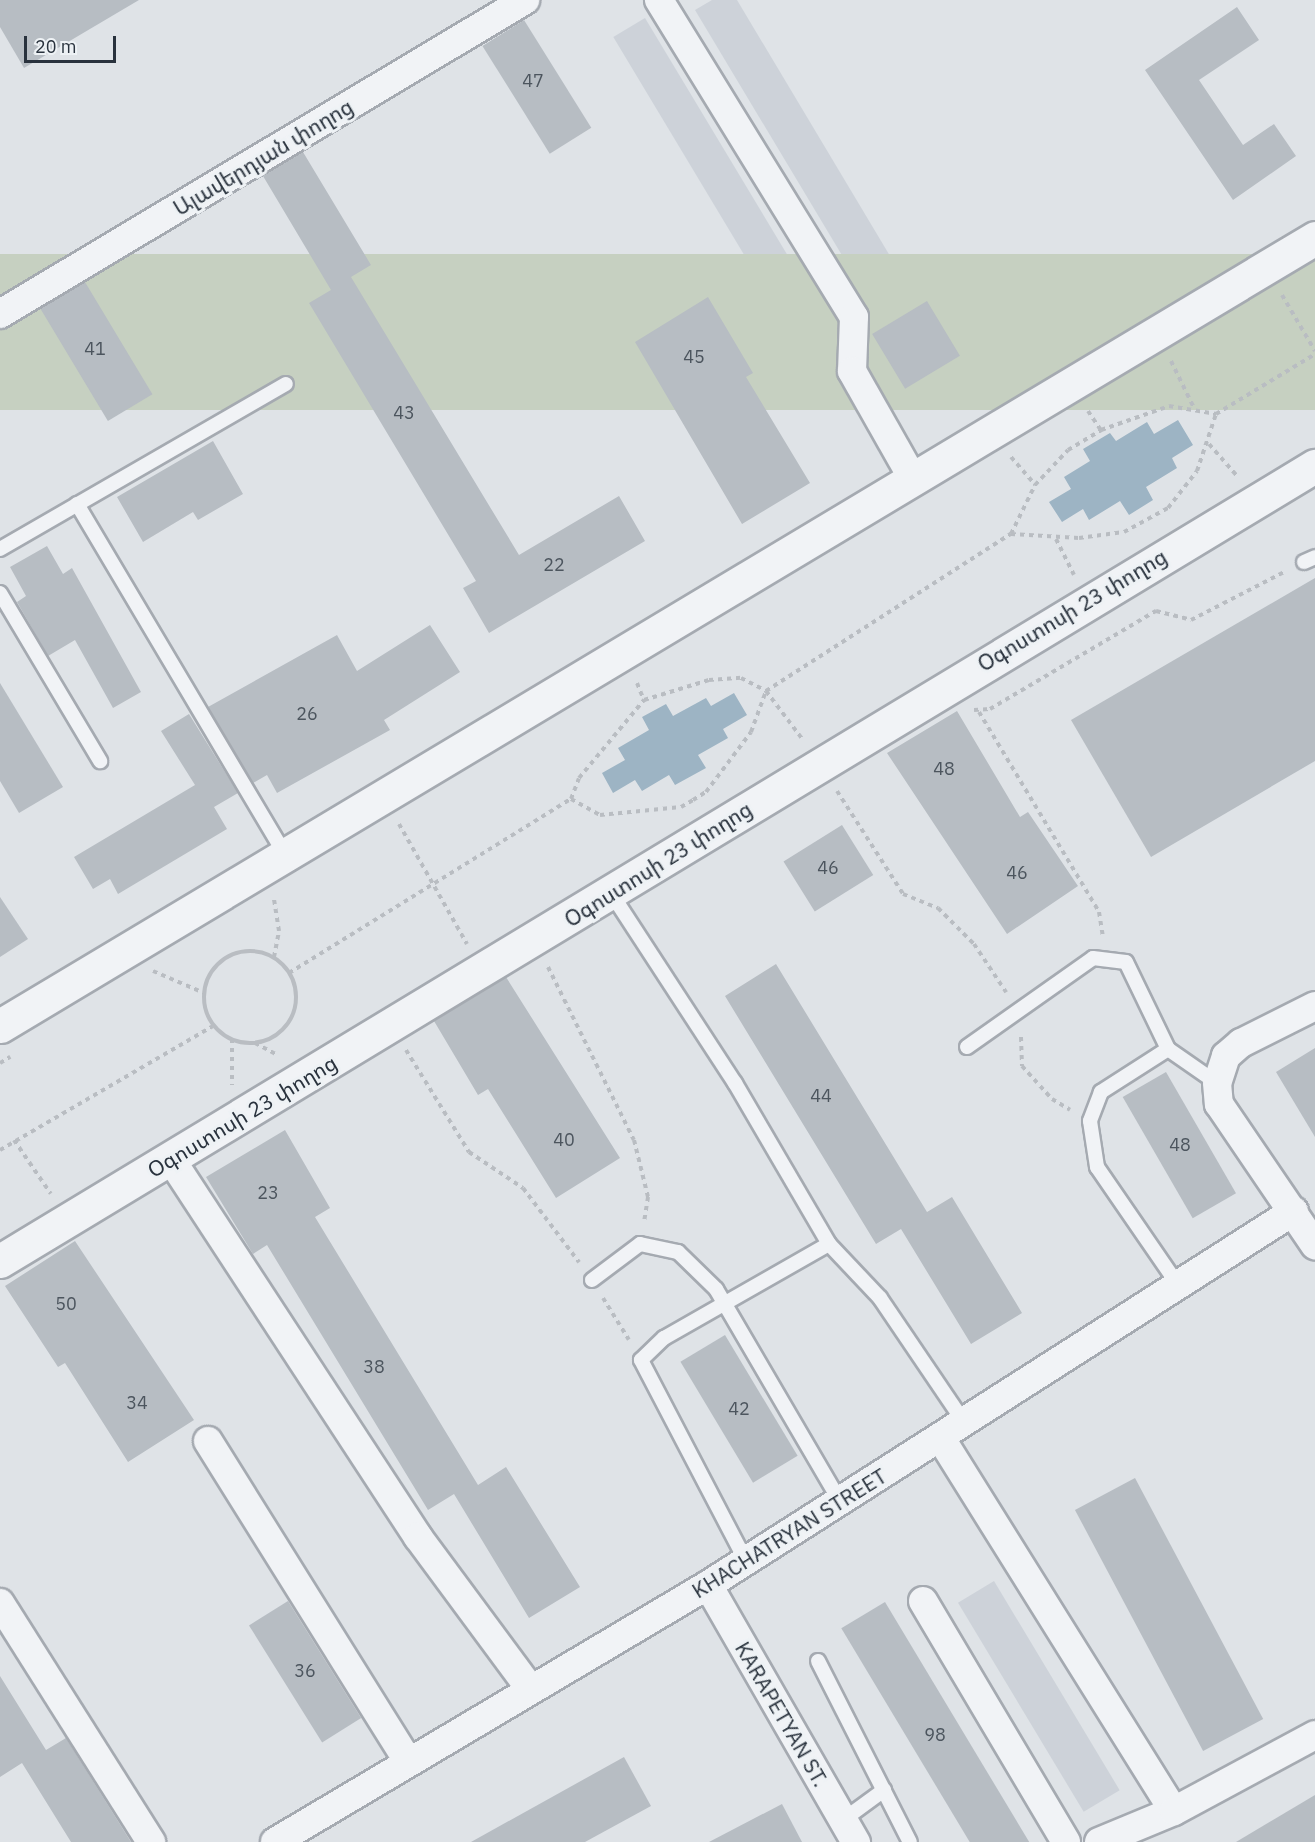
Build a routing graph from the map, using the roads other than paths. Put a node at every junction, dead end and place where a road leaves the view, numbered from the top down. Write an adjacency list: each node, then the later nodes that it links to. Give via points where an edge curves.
1 (525, 0): 4 (street, Ալավերդյան փողոց)
2 (660, 0): 7 (street, via 854,317 852,371)
3 (1315, 238): 7 (street)
4 (0, 314)
5 (286, 384): 8 (lane)
6 (1315, 466): 13 (street, Օգոստոսի 23 փողոց, via 942,687)
7 (912, 477): 12 (street)
8 (77, 504): 9 (lane); 12 (lane)
9 (0, 549)
10 (0, 593): 11 (lane)
11 (100, 761)
12 (283, 851): 15 (street)
13 (611, 893): 19 (street, Օգոստոսի 23 փողոց); 21 (lane, via 735,1083)
14 (1315, 1006): 18 (street, via 1241,1043 1226,1056)
15 (0, 1026)
16 (967, 1047): 17 (lane, via 1093,958 1126,962)
17 (1168, 1049): 18 (lane); 25 (lane, via 1101,1092 1090,1121 1097,1167)
18 (1217, 1083): 20 (street, via 1219,1104)
19 (170, 1158): 23 (street, Օգոստոսի 23 փողոց); 36 (street, via 417,1537)
20 (1294, 1211): 22 (street); 25 (street, KHACHATRYAN STREET)
21 (829, 1244): 26 (lane); 27 (lane, via 880,1298)
22 (1315, 1245)
23 (0, 1261)
24 (592, 1280): 26 (lane, via 640,1244 678,1252)
25 (1178, 1285): 27 (street, KHACHATRYAN STREET)
26 (726, 1307): 30 (lane); 31 (lane, via 664,1338 641,1360)
27 (964, 1422): 28 (street, KHACHATRYAN STREET)
28 (940, 1437): 30 (street, KHACHATRYAN STREET); 40 (street)
29 (208, 1441): 38 (street)
30 (840, 1501): 31 (street, KHACHATRYAN STREET)
31 (746, 1561): 32 (street, KHACHATRYAN STREET)
32 (708, 1585): 36 (street, KHACHATRYAN STREET); 41 (street, KARAPETYAN ST.)
33 (923, 1601): 45 (street)
34 (0, 1603): 42 (street)
35 (818, 1661): 39 (lane)
36 (529, 1687): 38 (street, KHACHATRYAN STREET)
37 (1315, 1735): 40 (street)
38 (408, 1761): 43 (street, KHACHATRYAN STREET)
39 (884, 1790): 41 (lane); 44 (lane)
40 (1174, 1811): 46 (street)
41 (849, 1831)
42 (151, 1842)
43 (275, 1842)
44 (910, 1842)
45 (1066, 1842)
46 (1099, 1842)

